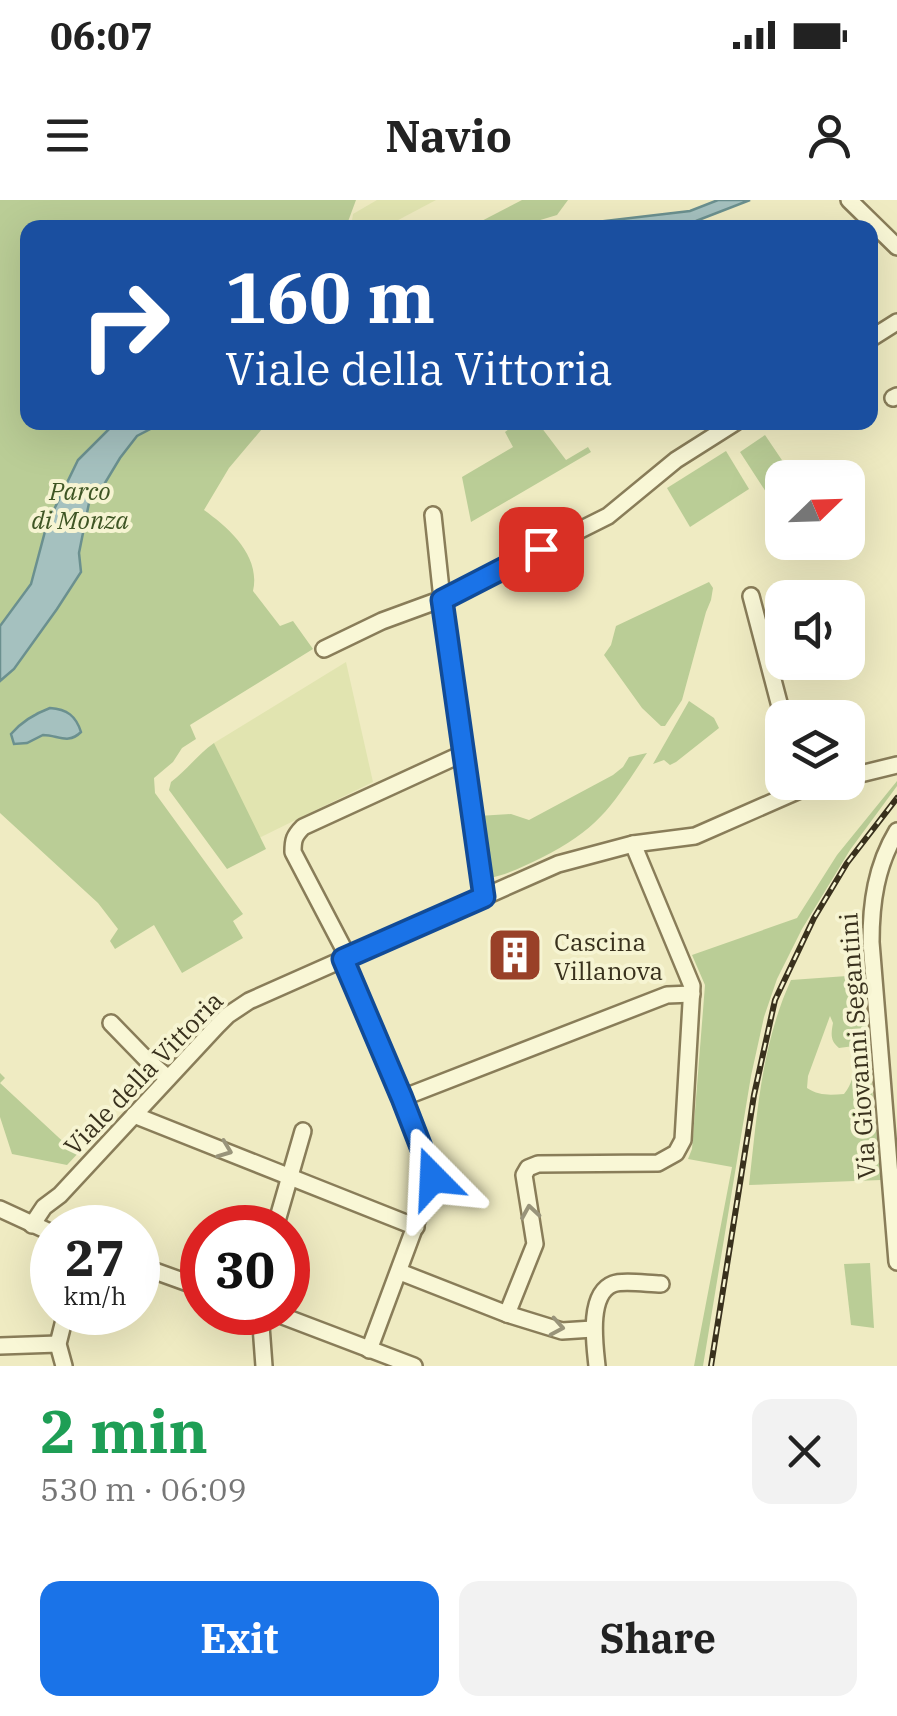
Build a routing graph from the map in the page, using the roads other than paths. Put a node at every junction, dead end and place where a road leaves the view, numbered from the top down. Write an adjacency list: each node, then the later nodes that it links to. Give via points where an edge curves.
1 (849, 200): 2 (street)
2 (869, 220)
3 (878, 228): 4 (street)
4 (897, 247)
5 (723, 430): 8 (street, via 608,516)
6 (433, 514): 8 (street)
7 (750, 596): 10 (street)
8 (442, 600): 9 (street); 11 (street)
9 (324, 650)
10 (778, 700)
11 (464, 752): 17 (street); 18 (street, via 303,827 293,840)
12 (897, 764): 13 (street)
13 (865, 772)
14 (771, 800): 16 (street, Viale della Vittoria, via 695,836)
15 (897, 832): 25 (street, Via Giovanni Segantini, via 878,874 871,930)
16 (633, 844): 17 (street, Viale della Vittoria, via 558,864); 19 (street)
17 (484, 897): 18 (street, Viale della Vittoria)
18 (345, 958): 21 (street, Viale della Vittoria, via 240,1006); 22 (street)
19 (692, 994): 22 (street, via 668,995); 36 (street, one-way to 19, via 534,1244 528,1168 658,1163 676,1153 683,1140)
20 (111, 1023): 21 (street)
21 (168, 1078): 23 (street, Viale della Vittoria)
22 (402, 1098): 31 (street, via 433,1178)
23 (134, 1115): 26 (street, one-way to 26); 27 (street, Viale della Vittoria)
24 (303, 1131): 26 (street)
25 (893, 1158): 32 (street, Via Giovanni Segantini)
26 (291, 1176): 28 (street); 31 (street)
27 (48, 1205)
28 (282, 1205)
29 (0, 1210): 30 (street)
30 (30, 1223)
31 (416, 1226): 34 (street)
32 (897, 1254): 33 (street, Via Giovanni Segantini)
33 (897, 1262)
34 (400, 1272): 36 (street); 43 (street)
35 (661, 1284): 38 (street, via 614,1283 596,1310)
36 (507, 1314): 38 (street, one-way to 38, via 562,1330)
37 (310, 1327): 43 (street)
38 (593, 1329): 47 (street)
39 (60, 1335): 41 (street)
40 (262, 1335): 45 (street)
41 (58, 1344): 42 (street); 44 (street)
42 (0, 1346)
43 (369, 1350): 46 (street)
44 (64, 1366)
45 (264, 1366)
46 (414, 1366)
47 (597, 1366)

